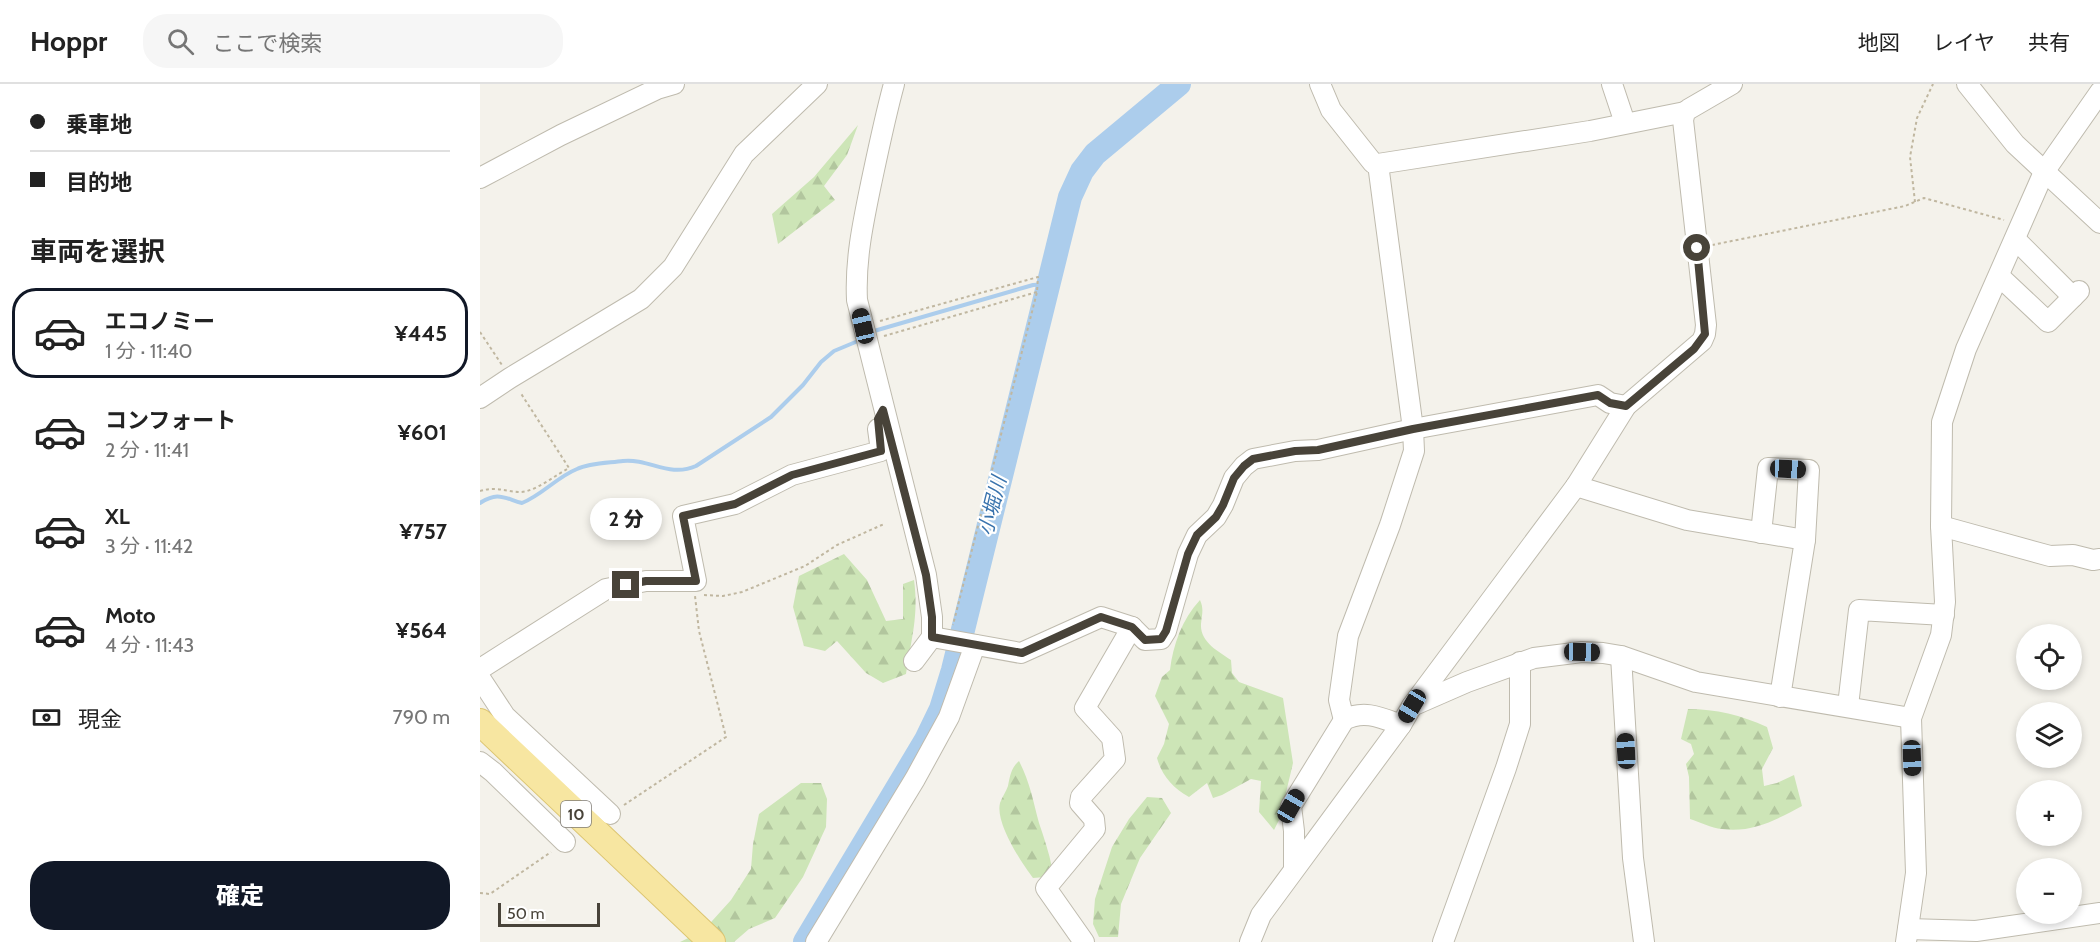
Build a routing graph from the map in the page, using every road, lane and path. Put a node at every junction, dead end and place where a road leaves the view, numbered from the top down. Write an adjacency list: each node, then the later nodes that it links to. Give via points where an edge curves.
1 (817, 84): 23 (street, via 744,154 659,283 620,314)
2 (894, 84): 22 (street, via 858,253 857,300)
3 (1320, 84): 12 (street, via 1331,110 1373,163)
4 (1612, 84): 11 (street)
5 (1732, 84): 10 (street)
6 (1933, 84): 15 (path, via 1917,118 1910,157)
7 (662, 86): 14 (street)
8 (1972, 86): 13 (street, via 2005,132)
9 (2100, 92): 13 (street)
10 (1685, 112): 11 (street); 18 (street, via 1683,125)
11 (1625, 123): 12 (street)
12 (1378, 164): 27 (street)
13 (2044, 172): 16 (street); 17 (street)
14 (480, 177)
15 (1915, 202): 17 (path, via 1924,198); 18 (path)
16 (2100, 223)
17 (2018, 232): 19 (street); 19 (street, via 2076,294 2048,322)
18 (1697, 248): 25 (street, via 1705,334 1694,349)
19 (1999, 276): 31 (street, via 1966,348 1942,422)
20 (1038, 292): 22 (path); 22 (path, via 1038,277); 37 (path)
21 (480, 332): 23 (path)
22 (865, 334): 26 (street)
23 (510, 378): 24 (street); 29 (path, via 569,468 527,492 501,488)
24 (480, 398)
25 (1626, 406): 27 (street, via 1610,403 1598,395); 28 (street)
26 (883, 410): 37 (street, via 926,575 932,617); 41 (street, via 878,419 881,451 792,475 735,504 683,516 696,581 646,581 606,589)
27 (1413, 429): 36 (street, via 1318,450 1253,459 1234,478 1216,517 1197,535 1161,639 1145,640); 47 (street, via 1411,462 1348,636 1340,699)
28 (1576, 486): 32 (street, via 1687,520); 44 (street)
29 (480, 491)
30 (884, 524): 51 (path, via 837,545 805,566 742,592 708,596 695,593 699,631 726,737)
31 (1941, 526): 34 (street, via 2050,556); 35 (street)
32 (1761, 532): 33 (street); 33 (street, via 1768,468 1809,470)
33 (1805, 540): 43 (street)
34 (2100, 559)
35 (1944, 615): 45 (street, via 1859,610); 46 (street, via 1941,635)
36 (1132, 627): 37 (street, via 1101,617 1022,653); 60 (street, via 1085,708 1112,738 1115,759 1081,797 1080,803 1094,819 1095,829 1046,888)
37 (955, 641): 39 (street); 59 (street, via 949,717)
38 (1621, 656): 40 (street, via 1582,652); 43 (street, via 1696,682); 63 (street, via 1633,858)
39 (914, 661)
40 (1520, 662): 44 (street); 62 (street, via 1520,724)
41 (480, 669)
42 (480, 678): 51 (street, via 505,716)
43 (1780, 697): 45 (street)
44 (1412, 706): 49 (street)
45 (1848, 706): 46 (street)
46 (1911, 717): 56 (street, via 1916,864)
47 (1344, 720): 49 (street, via 1372,714); 53 (street, via 1291,806)
48 (480, 722): 58 (main road, 10)
49 (1401, 725): 53 (street)
50 (480, 762): 52 (street)
51 (610, 814)
52 (565, 842): 54 (path, via 490,894)
53 (1294, 869): 61 (street, via 1261,915)
54 (480, 893)
55 (2100, 913): 57 (street)
56 (1907, 935): 57 (street, via 1962,932)
57 (1984, 936)
58 (712, 942)
59 (816, 942)
60 (1083, 942)
61 (1250, 942)
62 (1443, 942)
63 (1644, 942)

